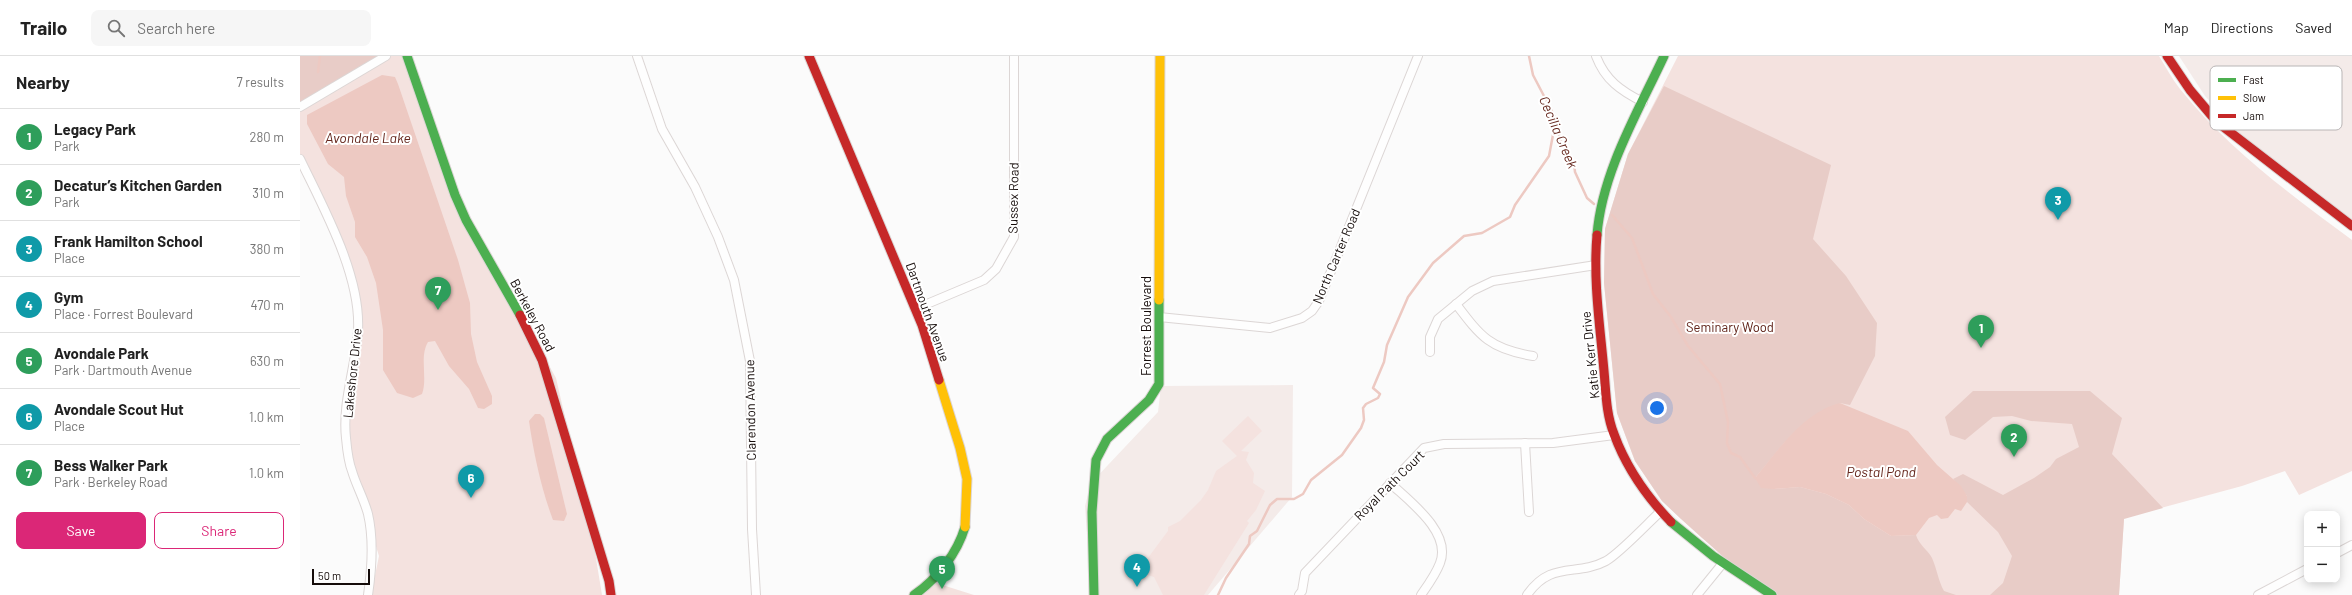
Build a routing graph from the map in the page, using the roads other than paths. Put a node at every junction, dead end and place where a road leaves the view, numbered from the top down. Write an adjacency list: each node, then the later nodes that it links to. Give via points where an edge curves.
1 (386, 56): 12 (street)
2 (407, 56): 33 (street, Berkeley Road, via 460,208 532,336 542,360 586,500)
3 (637, 56): 34 (street, Clarendon Avenue, via 662,129 695,187 718,236 734,280 740,306 750,361 752,521)
4 (809, 56): 19 (street, Dartmouth Avenue)
5 (1014, 56): 19 (street, Sussex Road, via 1014,237 996,269 984,280)
6 (1160, 56): 20 (street, Forrest Boulevard)
7 (1418, 56): 20 (street, North Carter Road, via 1319,301 1312,311 1302,318 1270,328)
8 (1596, 56): 11 (street, via 1610,81)
9 (1664, 56): 11 (street, Katie Kerr Drive)
10 (2170, 57): 13 (street, via 2190,90)
11 (1643, 102): 17 (street, Katie Kerr Drive, via 1609,180 1600,211)
12 (300, 107)
13 (2210, 114)
14 (2227, 130): 16 (street)
15 (300, 159): 32 (street, Lakeshore Drive, via 333,226 356,302 358,329 346,437 351,470 368,512 372,536)
16 (2352, 226)
17 (1596, 265): 18 (street, via 1494,281 1472,291); 23 (street, Katie Kerr Drive, via 1599,325 1609,416)
18 (1456, 304): 21 (street, via 1438,319 1430,337); 22 (street, via 1477,331 1492,344 1512,353)
19 (915, 309): 35 (street, Dartmouth Avenue, via 960,448 967,479 967,503 965,528 955,553 924,588)
20 (1159, 317): 36 (street, Forrest Boulevard, via 1158,387 1142,407 1108,438 1100,448 1095,463)
21 (1430, 352)
22 (1533, 356)
23 (1614, 435): 24 (street, Royal Path Court, via 1553,443); 26 (street, Katie Kerr Drive, via 1632,472)
24 (1526, 443): 25 (street, Royal Path Court, via 1444,444 1424,448); 27 (street)
25 (1390, 483): 37 (street, Royal Path Court, via 1305,572); 38 (street, via 1434,527 1442,547 1440,562)
26 (1661, 511): 30 (street, Katie Kerr Drive); 39 (street, via 1606,560 1591,566 1555,572 1543,578)
27 (1529, 512)
28 (2352, 544): 29 (street)
29 (2340, 550)
30 (1723, 563): 40 (street); 41 (street, Katie Kerr Drive)
31 (2304, 571): 42 (street)
32 (368, 595)
33 (611, 595)
34 (757, 595)
35 (914, 595)
36 (1094, 595)
37 (1299, 595)
38 (1421, 595)
39 (1527, 595)
40 (1697, 595)
41 (1772, 595)
42 (2258, 595)

